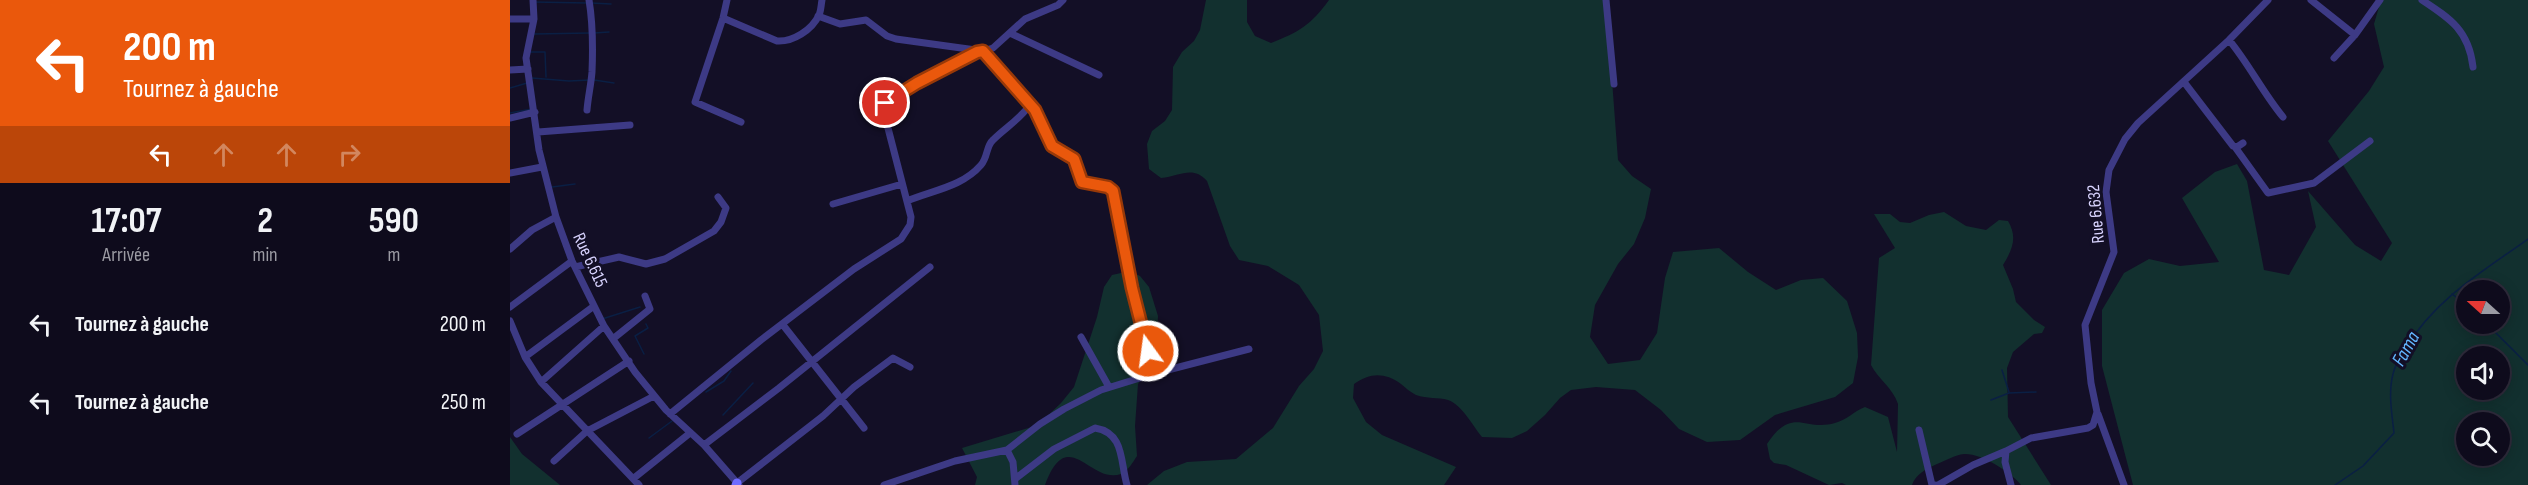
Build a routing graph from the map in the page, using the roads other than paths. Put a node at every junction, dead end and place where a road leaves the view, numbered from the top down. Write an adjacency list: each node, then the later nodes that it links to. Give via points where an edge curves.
1 (533, 0): 14 (street, Rue 6.615)
2 (589, 0): 27 (street, via 592,23)
3 (727, 0): 12 (street)
4 (822, 0): 11 (street)
5 (1063, 0): 15 (street, via 1025,20)
6 (1606, 0): 25 (street)
7 (2268, 0): 17 (street, Rue 6.632)
8 (2311, 0): 16 (street)
9 (2380, 0): 16 (street)
10 (2422, 0): 20 (street, via 2460,28)
11 (819, 16): 12 (street, via 807,30 786,42); 18 (street, via 840,24 866,20 896,39)
12 (723, 18): 31 (street, via 695,102)
13 (510, 19): 14 (street)
14 (534, 19): 21 (street, Rue 6.615, via 526,58)
15 (1010, 33): 18 (street, via 993,48); 23 (street)
16 (2355, 35): 19 (street)
17 (2229, 40): 24 (street, Rue 6.632); 29 (street)
18 (980, 52): 26 (street); 39 (street, via 882,105)
19 (2334, 58)
20 (2473, 67)
21 (528, 69): 22 (street); 28 (street, Rue 6.615)
22 (510, 70)
23 (1099, 75)
24 (2184, 82): 36 (street); 66 (street, Rue 6.632, via 2133,128 2109,170 2106,192 2114,252 2085,326)
25 (1614, 84)
26 (1030, 105): 41 (street, via 991,141 981,165 952,186); 60 (street, via 1052,146 1074,159 1082,182 1113,191 1132,288)
27 (587, 110)
28 (535, 112): 30 (street); 33 (street, Rue 6.615)
29 (2283, 117)
30 (510, 118)
31 (741, 122)
32 (630, 125): 33 (street)
33 (538, 132): 37 (street, Rue 6.615)
34 (2370, 141): 36 (street, via 2314,183 2268,193)
35 (2243, 143): 36 (street)
36 (2235, 147)
37 (542, 167): 38 (street); 43 (street, Rue 6.615)
38 (510, 173)
39 (902, 184): 41 (street); 42 (street)
40 (718, 197): 45 (street, via 726,208 717,228 665,259 646,264 620,257)
41 (907, 201): 51 (street, via 910,225 901,239 854,269)
42 (833, 204)
43 (556, 217): 44 (street); 45 (street, Rue 6.615)
44 (510, 249)
45 (574, 264): 48 (street); 49 (street, Rue 6.615)
46 (930, 267): 58 (street)
47 (645, 297): 54 (street, via 650,309)
48 (510, 306)
49 (594, 306): 52 (street, Rue 6.615); 56 (street)
50 (510, 321): 56 (street)
51 (783, 325): 58 (street); 67 (street)
52 (604, 326): 54 (street, Rue 6.615); 61 (street)
53 (1081, 337): 62 (street)
54 (614, 338): 57 (street, Rue 6.615)
55 (1249, 349): 60 (street)
56 (525, 357): 61 (street)
57 (629, 362): 63 (street, Rue 6.615); 65 (street)
58 (812, 362): 64 (street); 73 (street)
59 (910, 367): 64 (street, via 894,358)
60 (1156, 372): 62 (street)
61 (541, 382): 65 (street)
62 (1109, 387): 74 (street, via 1064,409)
63 (654, 396): 67 (street, Rue 6.615); 70 (street)
64 (841, 399): 68 (street); 79 (street)
65 (561, 404): 70 (street); 72 (street)
66 (2097, 412): 75 (street, via 2088,428 2031,438); 85 (street, Rue 6.632)
67 (670, 414): 71 (street, Rue 6.615)
68 (864, 428)
69 (1919, 430): 83 (street, via 1932,484)
70 (587, 431): 76 (street); 77 (street)
71 (690, 432): 73 (street, Rue 6.615); 77 (street)
72 (517, 434)
73 (704, 445): 79 (street, Rue 6.615)
74 (1007, 450): 78 (street); 81 (street, via 955,461)
75 (2006, 452): 83 (street); 84 (street)
76 (555, 461)
77 (634, 478): 80 (street)
78 (1015, 482): 82 (street, via 1054,449 1095,428 1107,432 1121,449)
79 (737, 484)
80 (639, 485)
81 (884, 485)
82 (1127, 485)
83 (1937, 485)
84 (2011, 485)
85 (2124, 485)

